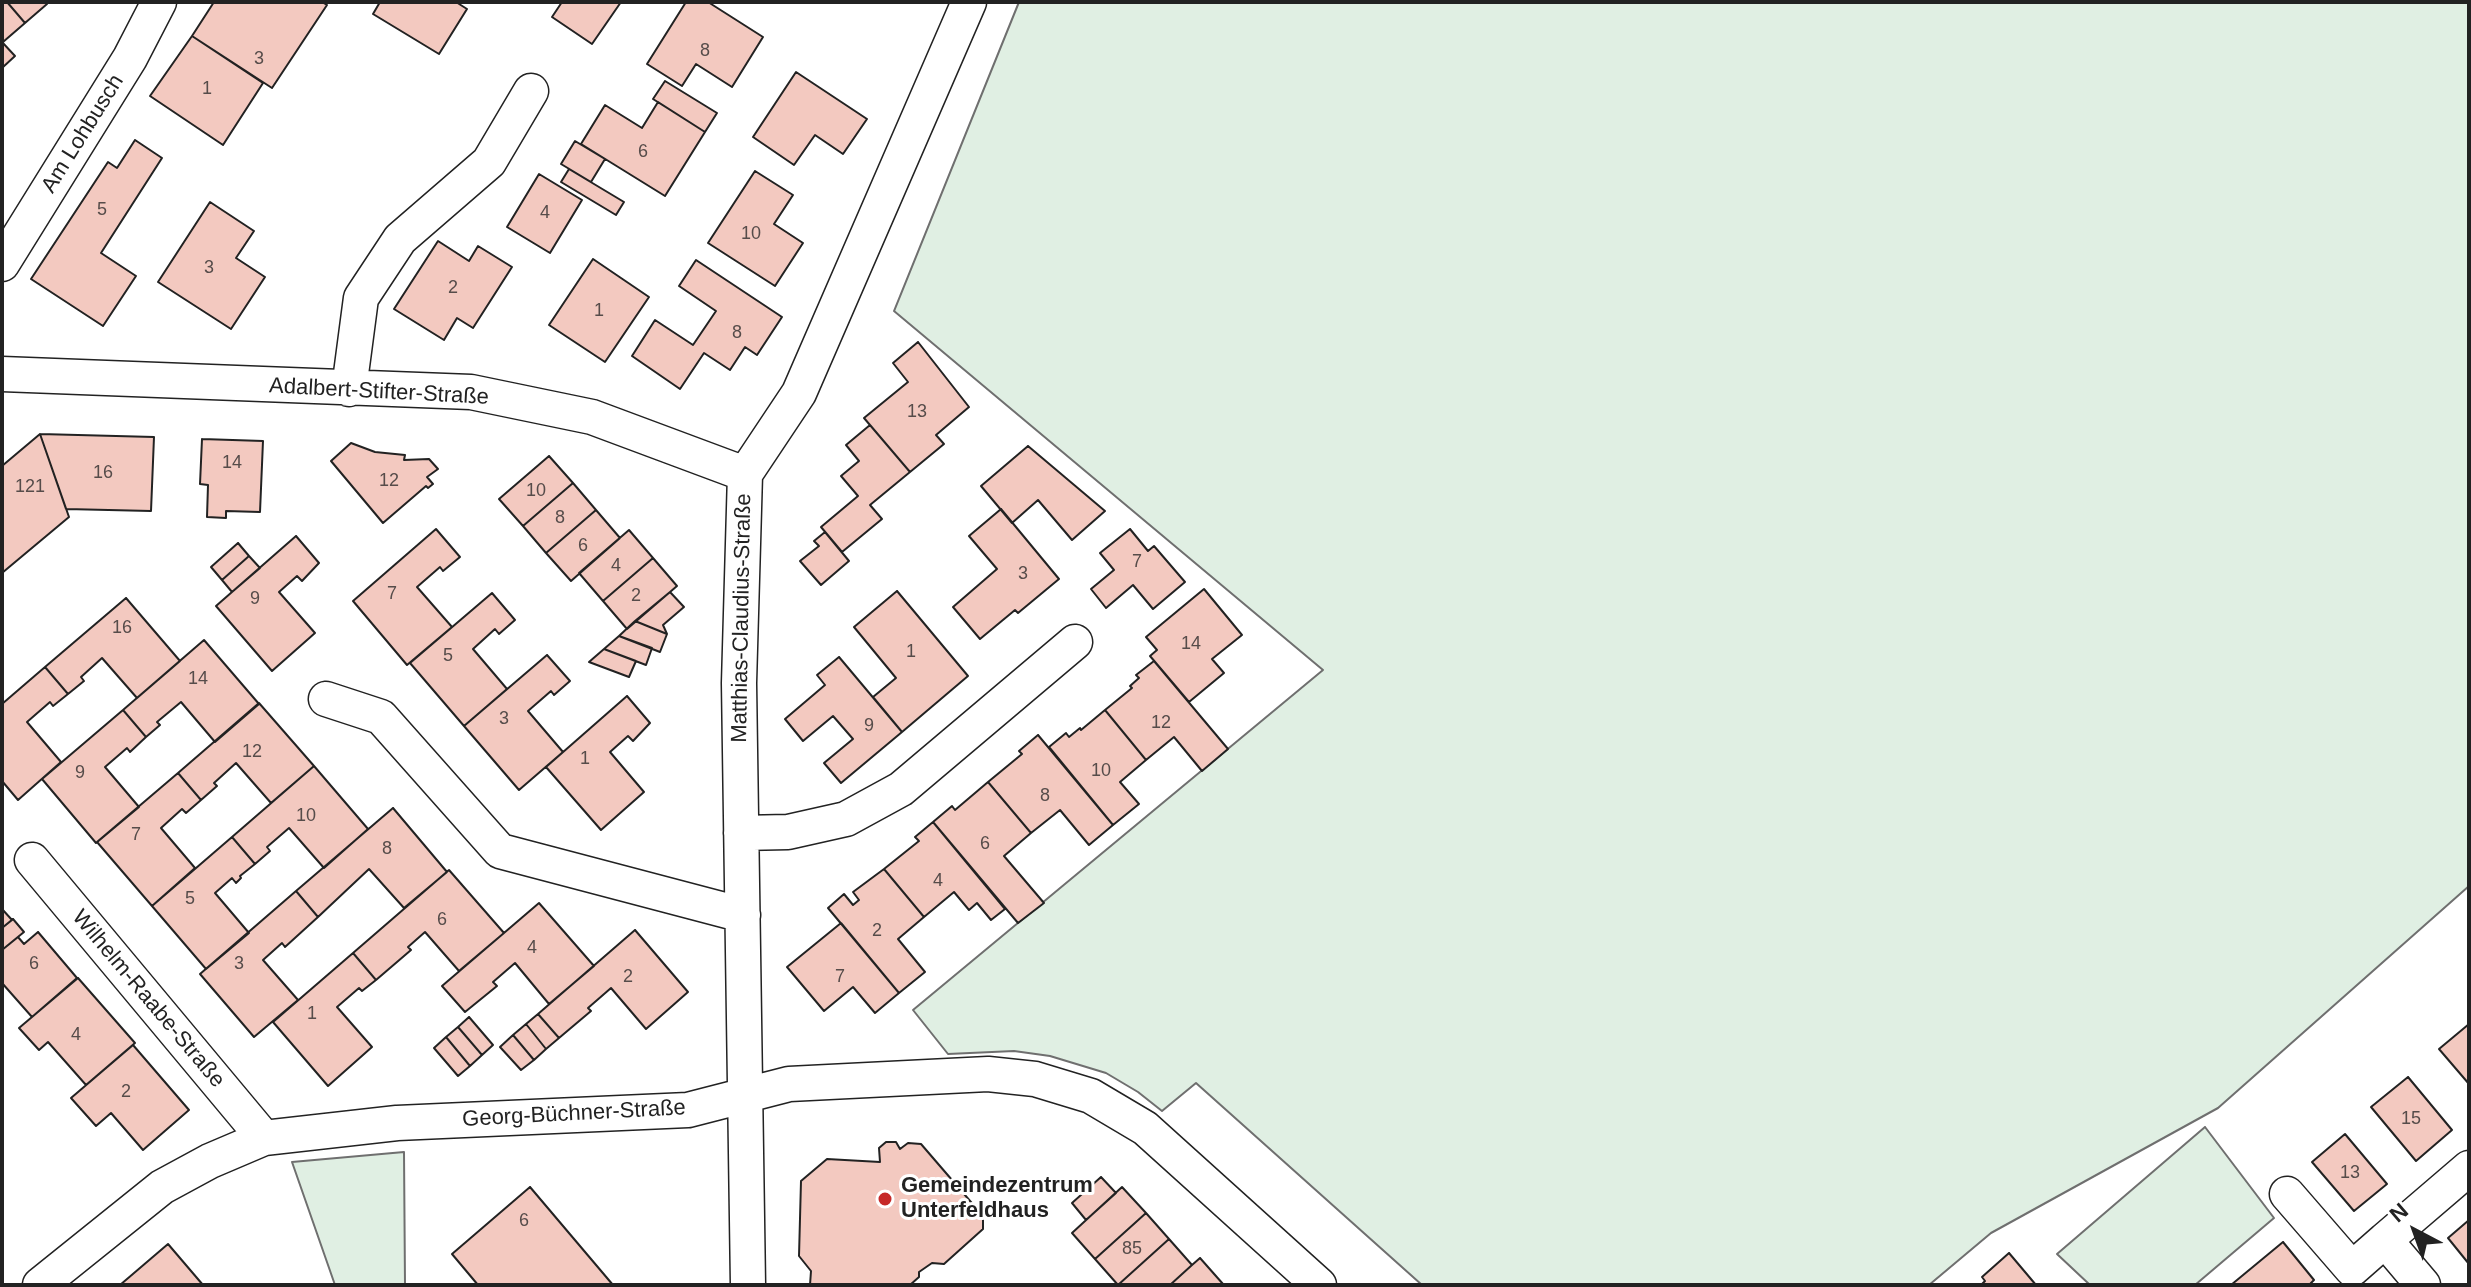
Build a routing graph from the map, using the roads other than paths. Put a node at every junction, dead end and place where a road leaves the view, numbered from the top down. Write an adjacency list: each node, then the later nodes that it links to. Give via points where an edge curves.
1 (159, 2): 4 (street, Am Lohbusch)
2 (969, 2): 7 (street, Matthias-Claudius-Straße, via 799,393)
3 (531, 91): 6 (street, via 489,162 400,239 361,298)
4 (2, 264)
5 (2, 374): 6 (street, Adalbert-Stifter-Straße)
6 (349, 389): 7 (street, Adalbert-Stifter-Straße, via 471,392 592,417)
7 (745, 474): 10 (street, Matthias-Claudius-Straße)
8 (1075, 642): 10 (street, via 901,789 846,819 788,832)
9 (326, 699): 12 (street, via 381,717 500,851)
10 (741, 833): 12 (street, Matthias-Claudius-Straße)
11 (32, 860): 14 (street, Wilhelm-Raabe-Straße)
12 (743, 915): 13 (street, Matthias-Claudius-Straße)
13 (746, 1095): 14 (street, Georg-Büchner-Straße, via 688,1110 397,1123); 19 (street, Matthias-Claudius-Straße); 20 (street, Georg-Büchner-Straße, via 789,1084 988,1074 1035,1079 1091,1096 1145,1128)
14 (264, 1138): 18 (street, Georg-Büchner-Straße, via 162,1187)
15 (2469, 1168): 17 (street)
16 (2287, 1194): 17 (street, via 2352,1269)
17 (2385, 1240): 21 (street)
18 (40, 1285)
19 (748, 1285)
20 (1319, 1285)
21 (2423, 1285)

